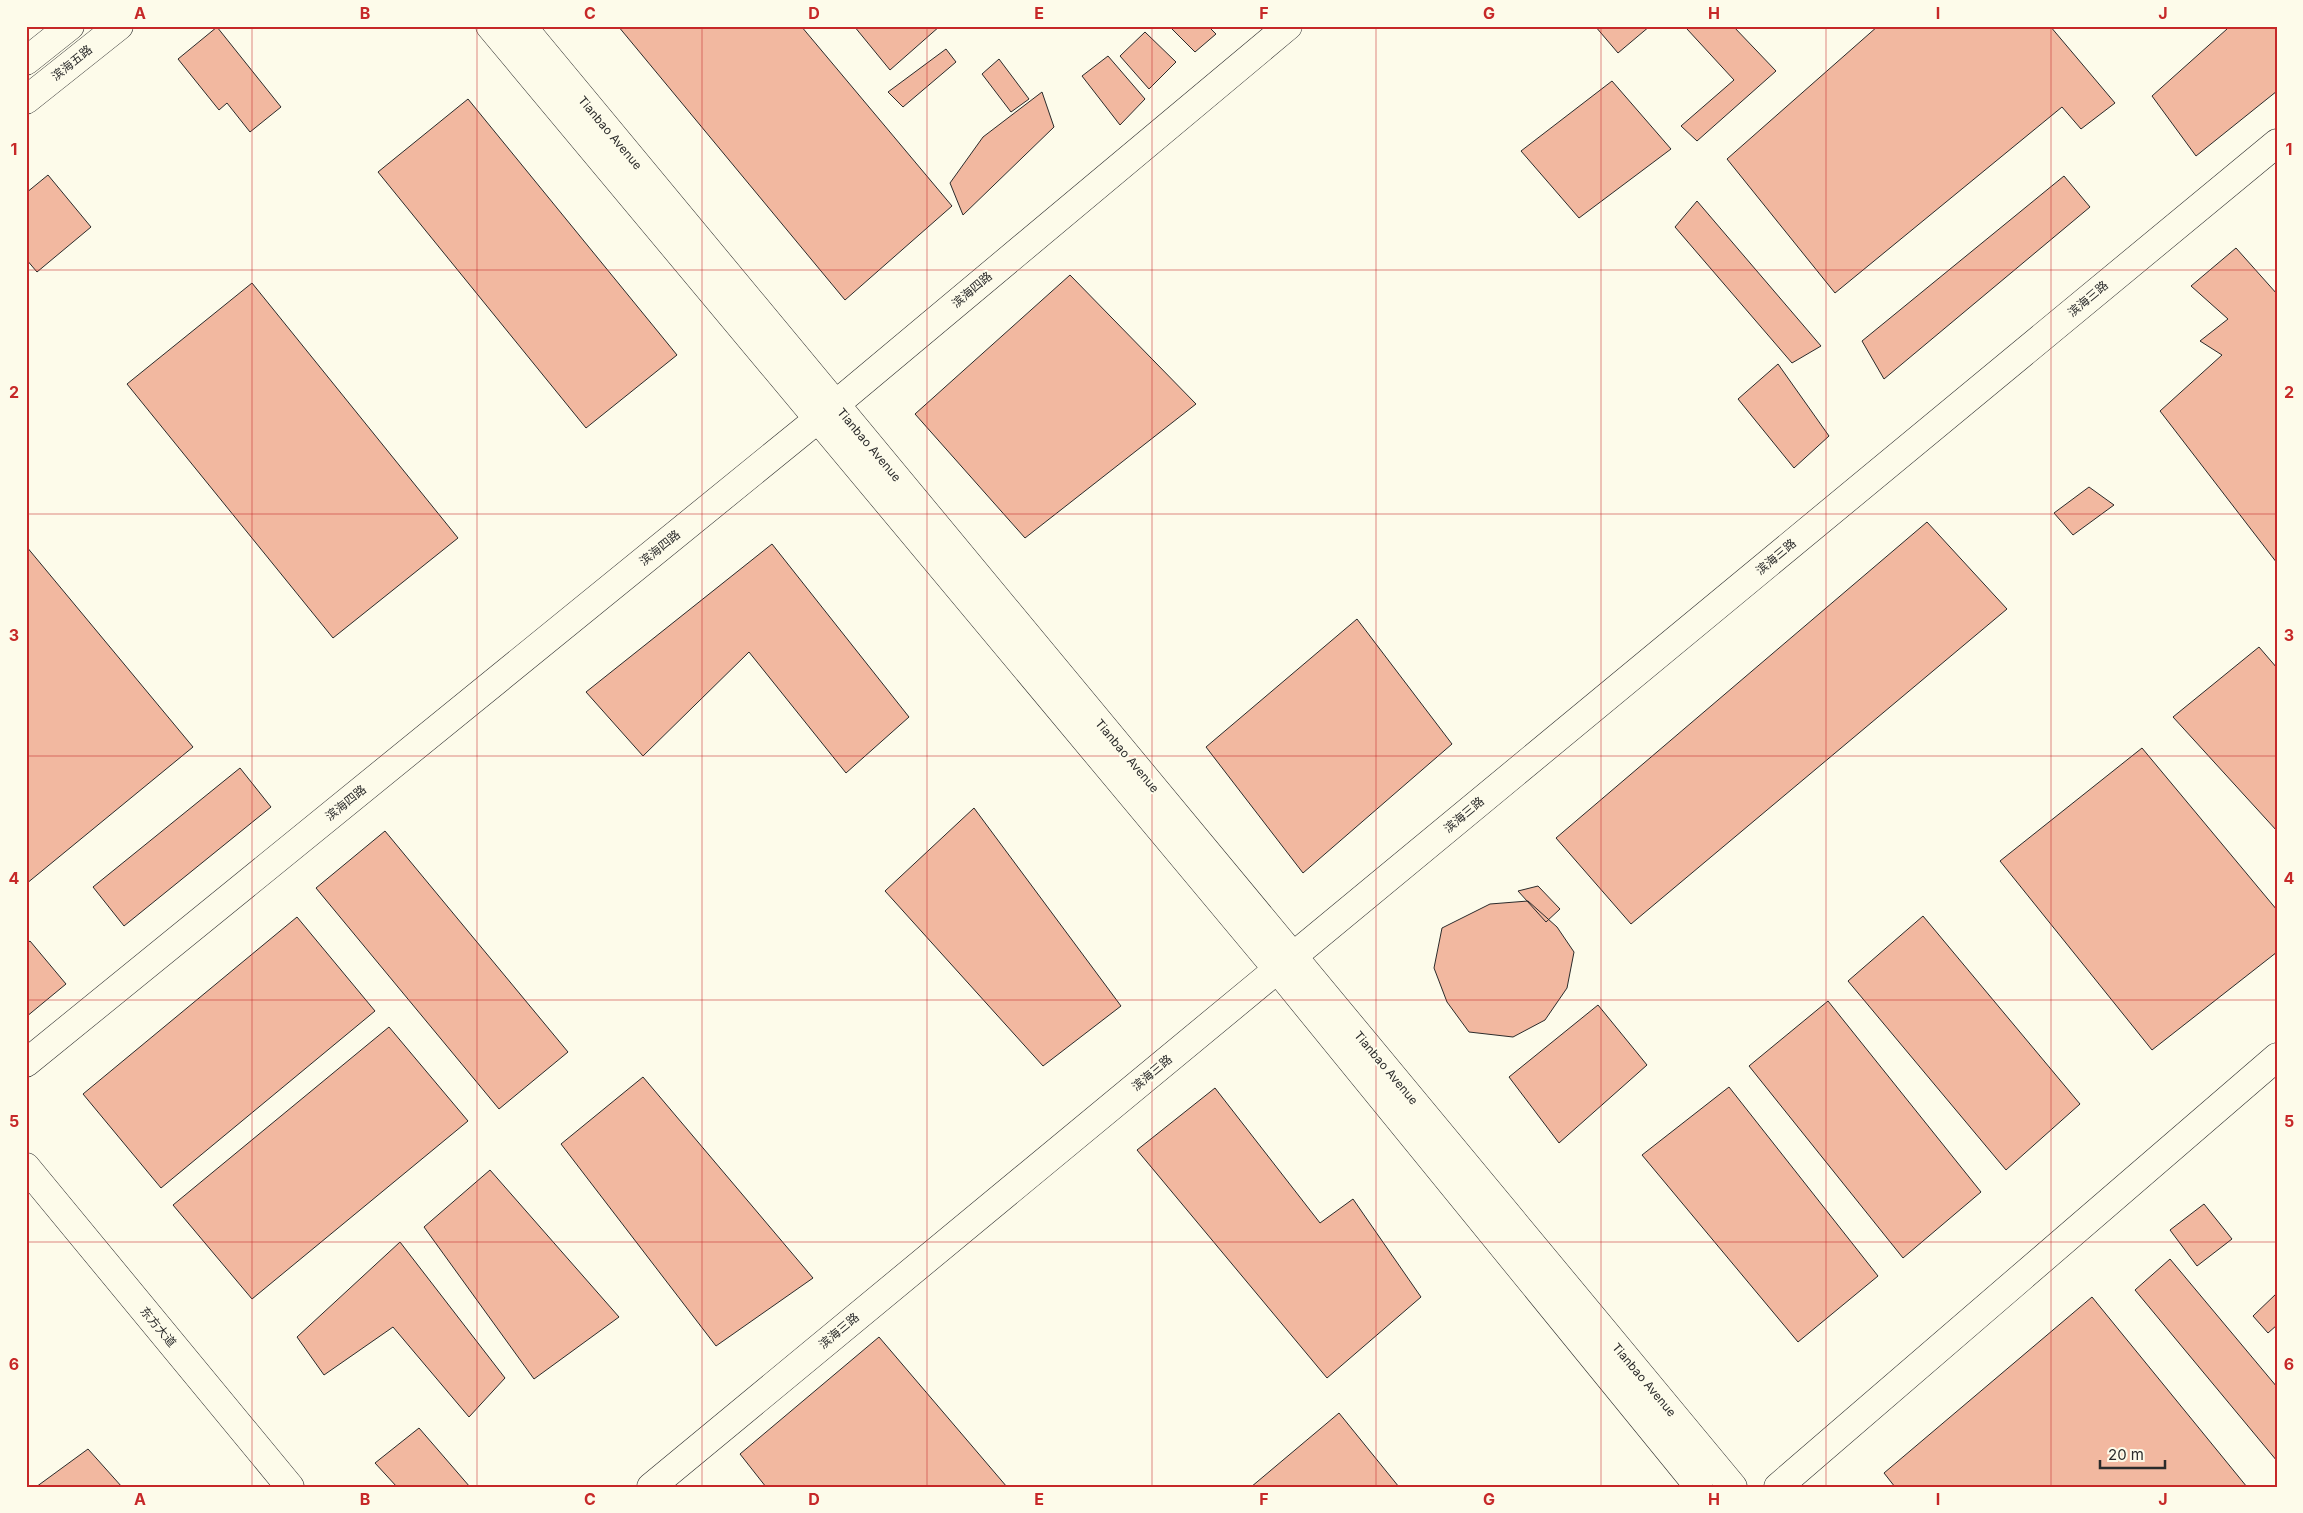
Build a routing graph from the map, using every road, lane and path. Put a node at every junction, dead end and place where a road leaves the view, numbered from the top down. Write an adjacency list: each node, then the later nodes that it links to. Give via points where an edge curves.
1 (70, 26): 6 (street)
2 (119, 26): 7 (street, 滨海五路)
3 (490, 26): 9 (street, Tianbao Avenue)
4 (522, 26): 9 (street, Tianbao Avenue)
5 (1288, 26): 9 (street, 滨海四路)
6 (26, 61)
7 (26, 100)
8 (2277, 143): 10 (street, 滨海三路)
9 (826, 412): 10 (street, Tianbao Avenue); 12 (street, 滨海四路)
10 (1285, 963): 15 (street, 滨海三路); 16 (street, Tianbao Avenue); 17 (street, Tianbao Avenue)
11 (2277, 1057): 18 (street)
12 (26, 1063)
13 (26, 1167): 14 (street, 东方大道)
14 (290, 1487)
15 (651, 1487)
16 (1699, 1487)
17 (1733, 1487)
18 (1778, 1487)

